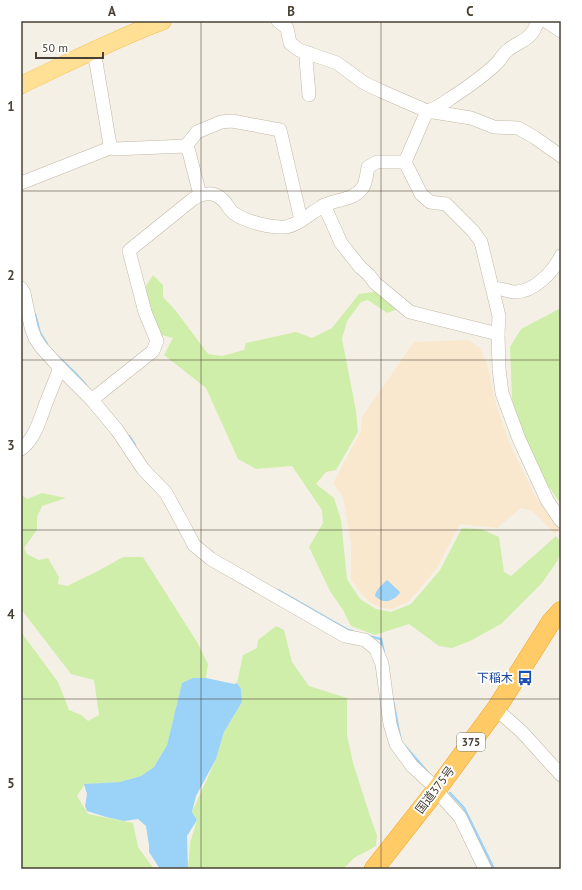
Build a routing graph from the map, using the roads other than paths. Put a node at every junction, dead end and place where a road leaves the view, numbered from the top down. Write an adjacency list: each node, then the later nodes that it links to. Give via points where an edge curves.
1 (163, 21): 6 (main road)
2 (278, 21): 7 (street, via 287,28 290,43)
3 (538, 21): 10 (street, via 530,36 507,51 480,78 446,102)
4 (546, 21): 5 (street)
5 (561, 31)
6 (91, 51): 8 (main road); 12 (street, via 96,62)
7 (308, 53): 9 (street, via 306,59); 10 (street, via 337,64 381,92)
8 (21, 85)
9 (310, 95)
10 (427, 111): 13 (street, via 471,118 494,127 518,128); 14 (street)
11 (186, 146): 12 (street, via 114,149); 16 (street); 18 (street, via 197,132 221,122 232,121 280,130)
12 (111, 147): 15 (street)
13 (561, 156)
14 (405, 162): 17 (street, via 377,162 368,167 364,187 358,193); 21 (street, via 421,194 430,202 446,204 481,242)
15 (21, 183)
16 (200, 195): 18 (street, via 217,195 234,214 259,224 286,227); 24 (street, via 130,249 146,312 157,340 153,350)
17 (324, 205): 18 (street); 22 (street, via 341,244 375,283 410,312)
18 (301, 220)
19 (561, 256): 21 (street, via 542,280 530,289 515,292 499,288)
20 (21, 288): 23 (street, via 35,338)
21 (493, 290): 22 (street, via 499,316)
22 (498, 334): 26 (street, via 502,393 519,439)
23 (60, 368): 24 (street); 25 (street, via 38,425 31,439)
24 (95, 398): 30 (street, via 143,468 166,493 194,545 211,560 345,636 365,640 376,649 382,664 390,724 396,744 412,766)
25 (21, 450)
26 (561, 521)
27 (561, 611): 28 (highway, 国道375号 / 375, via 551,622)
28 (496, 709): 29 (street, via 522,732); 30 (highway, 国道375号 / 375)
29 (561, 775)
30 (437, 789): 31 (highway, 国道375号 / 375); 32 (street, via 460,817)
31 (374, 869)
32 (486, 869)

